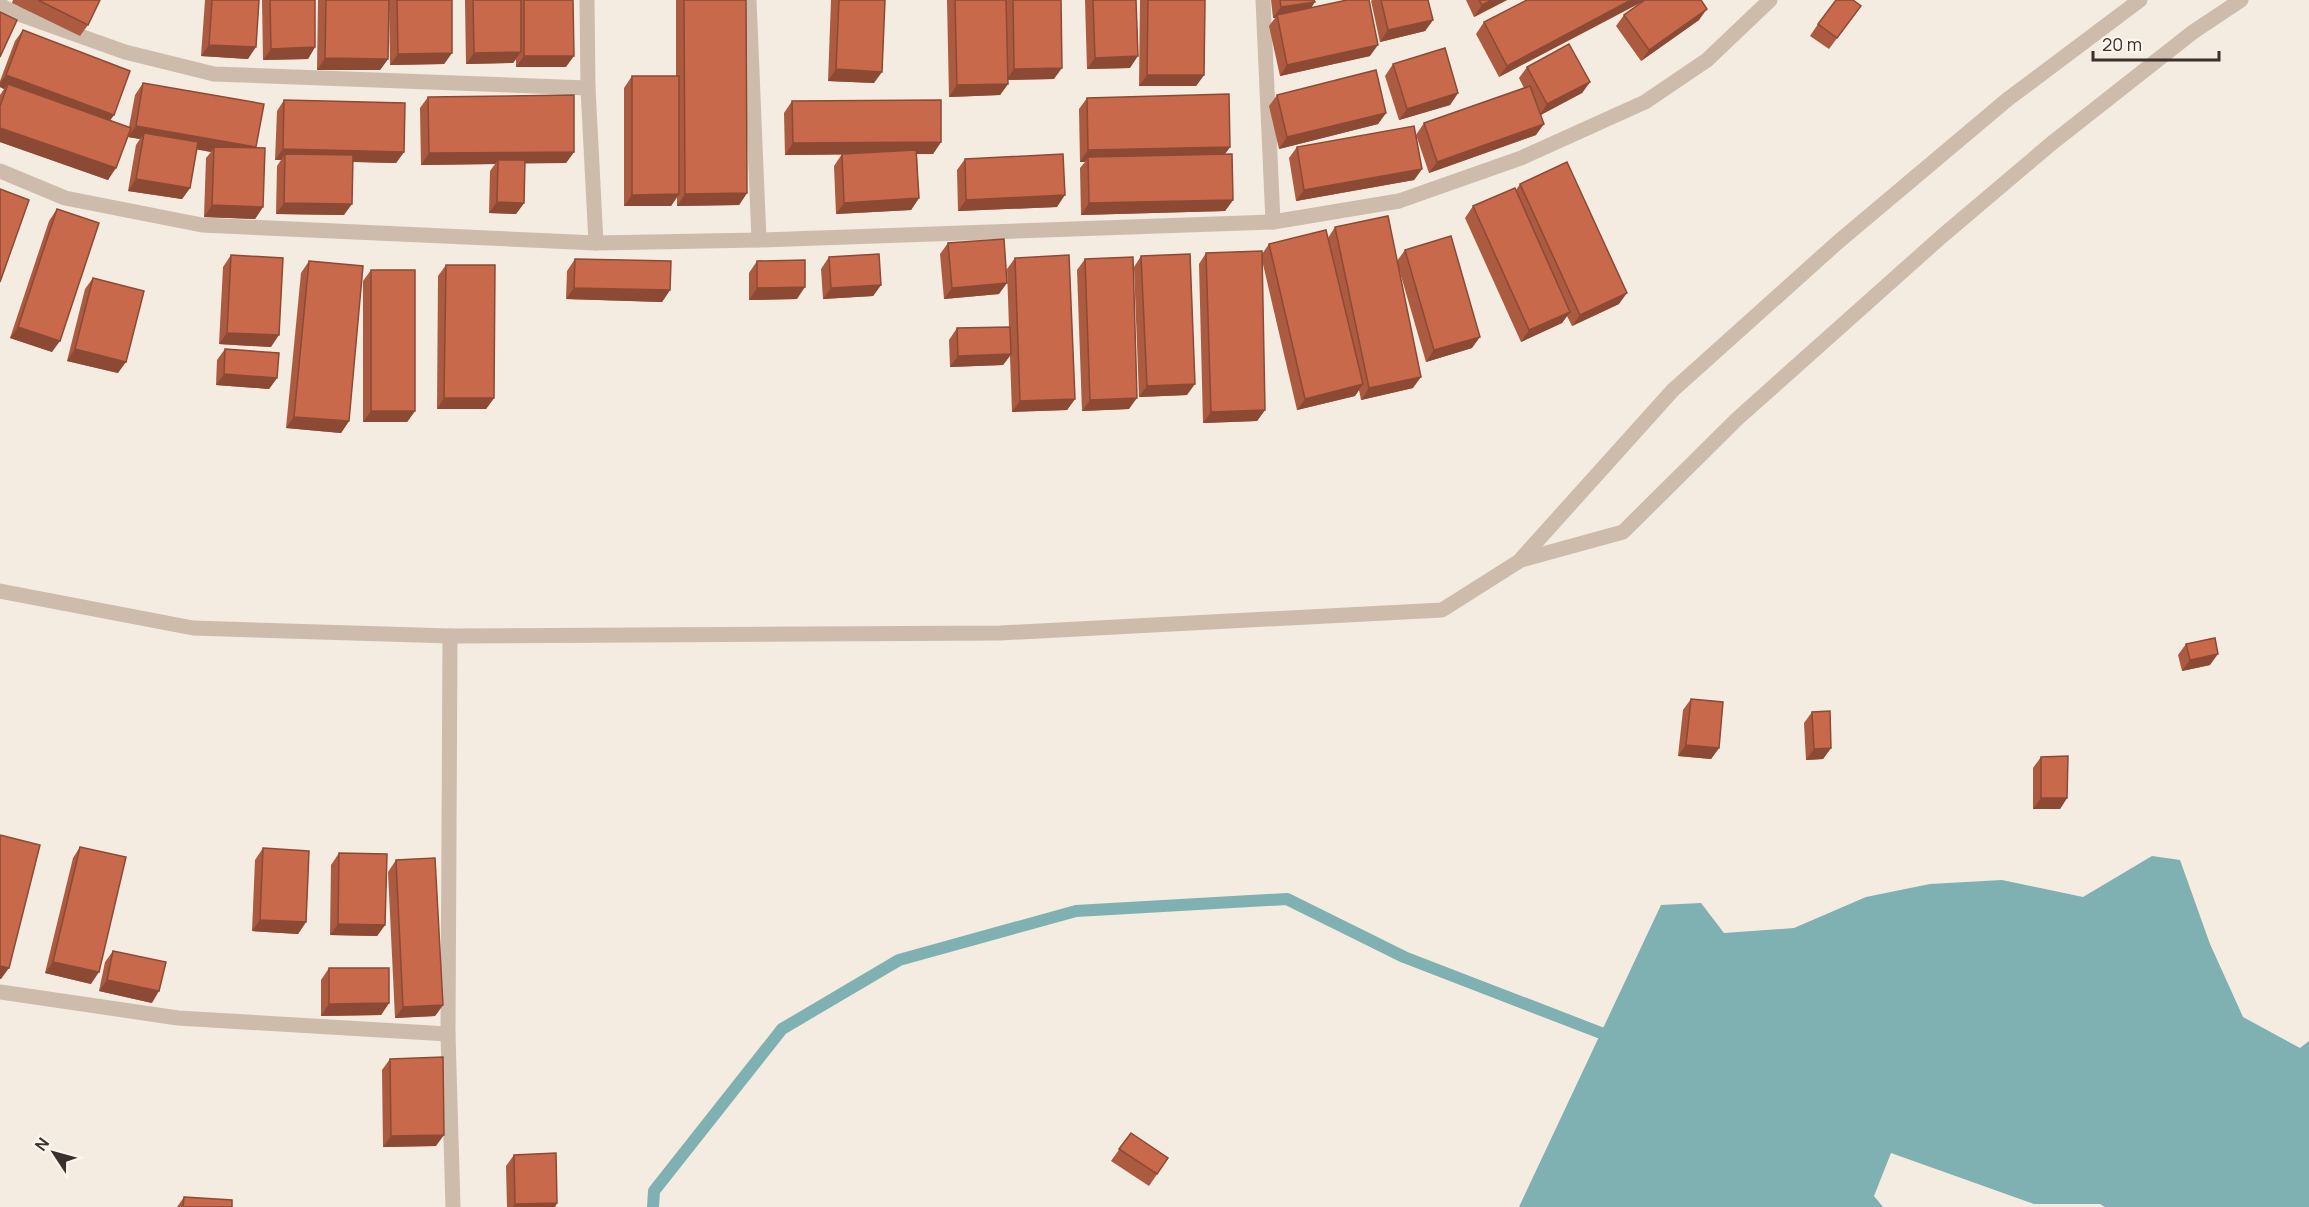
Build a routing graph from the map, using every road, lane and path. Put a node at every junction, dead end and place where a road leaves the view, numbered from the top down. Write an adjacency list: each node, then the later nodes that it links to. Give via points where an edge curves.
1 (587, 0): 8 (street)
2 (748, 0): 11 (street)
3 (1263, 0): 10 (street)
4 (1770, 0): 10 (street, via 1707,60 1645,102 1521,158 1398,201)
5 (2140, 0): 13 (street, via 2008,99 1838,242 1673,390)
6 (2241, 0): 13 (street, via 2193,32 2052,143 1941,237 1737,419 1623,532)
7 (0, 5): 8 (street, via 125,52 214,74)
8 (588, 88): 12 (street)
9 (0, 171): 12 (street, via 65,198 202,225)
10 (1272, 222): 11 (street)
11 (759, 240): 12 (street)
12 (596, 243)
13 (1521, 560): 15 (street, via 1442,610 1000,633)
14 (0, 591): 15 (street, via 193,628)
15 (450, 636): 17 (street)
16 (0, 992): 17 (street, via 178,1018)
17 (448, 1034): 18 (street)
18 (453, 1207)

